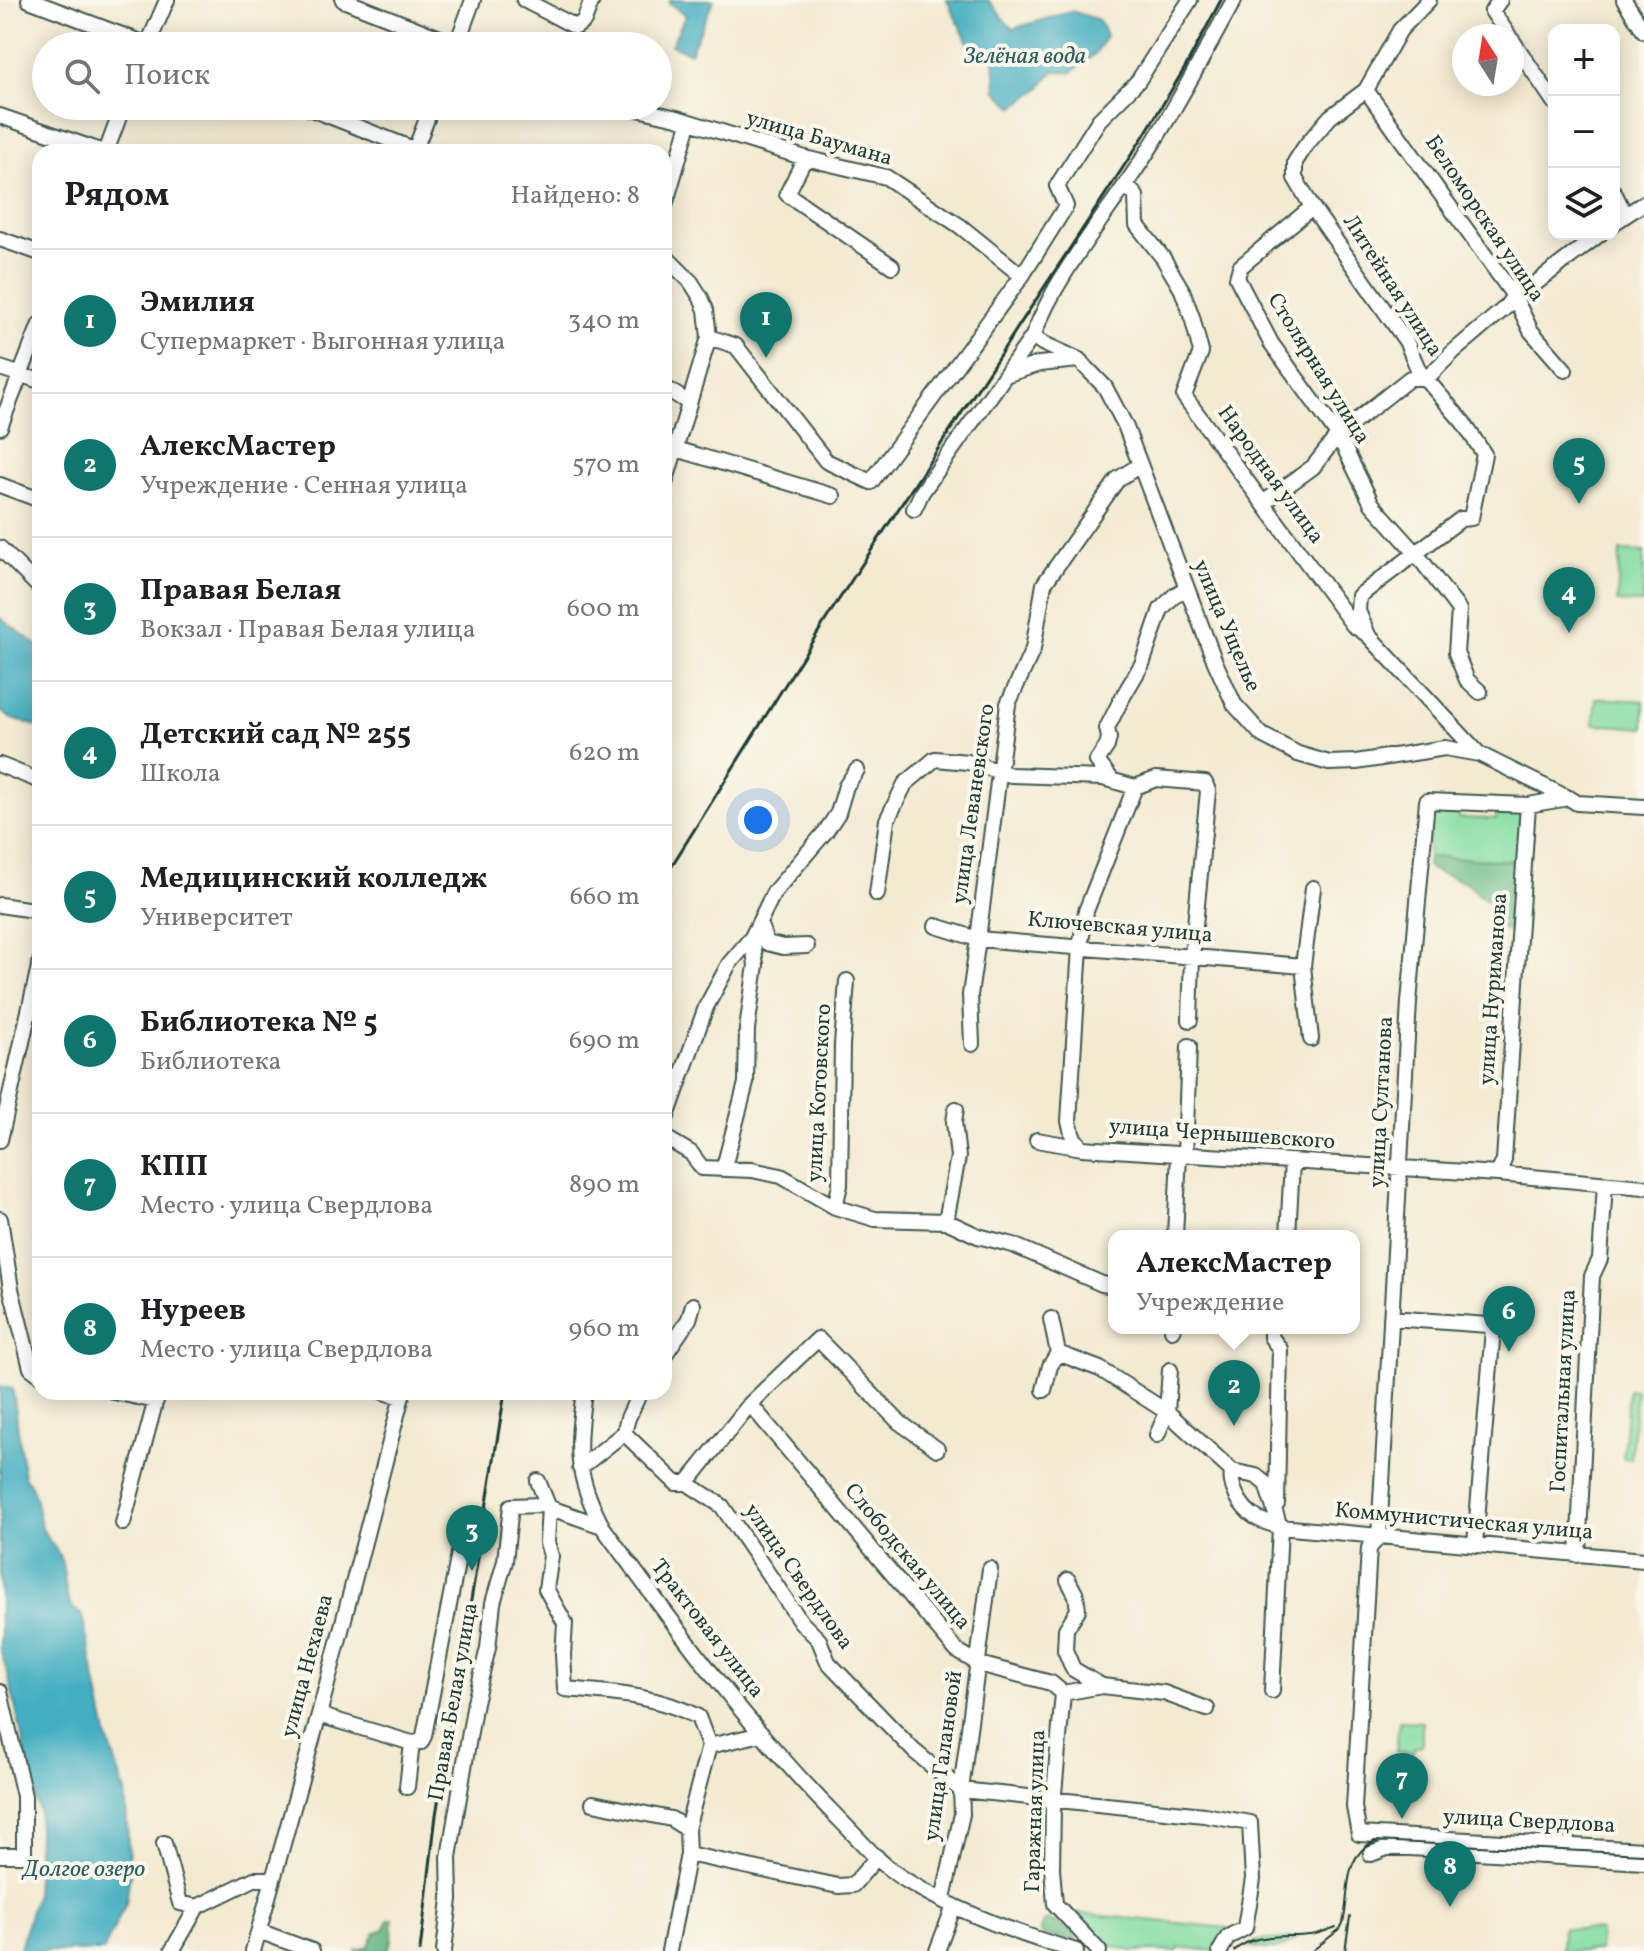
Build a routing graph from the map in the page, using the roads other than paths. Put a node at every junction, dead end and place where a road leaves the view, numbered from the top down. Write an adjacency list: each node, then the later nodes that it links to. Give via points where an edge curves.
1 (29, 0): 14 (street)
2 (167, 0): 15 (street)
3 (343, 0): 16 (street)
4 (473, 0): 17 (street)
5 (524, 0): 6 (street, via 576,27)
6 (592, 0)
7 (1190, 0): 42 (street, via 1138,81 1099,120 1057,186 1066,206)
8 (1234, 0): 33 (street)
9 (1624, 0): 13 (street)
10 (1423, 2): 19 (street, via 1400,30)
11 (1496, 5): 12 (street)
12 (1505, 24)
13 (1644, 31)
14 (112, 32)
15 (154, 32)
16 (423, 32)
17 (463, 32)
18 (1524, 57): 20 (street)
19 (1366, 90): 35 (street, Литейная улица, via 1330,117 1295,162 1295,178); 43 (street, Беломорская улица)
20 (1550, 96)
21 (0, 116): 27 (street)
22 (672, 118): 26 (street, улица Баумана)
23 (118, 120): 28 (street)
24 (339, 120): 29 (street)
25 (427, 120): 30 (street)
26 (689, 123): 31 (street, улица Баумана); 32 (street)
27 (82, 144)
28 (108, 144)
29 (399, 144)
30 (419, 144)
31 (805, 158): 41 (street, via 787,194); 42 (street, улица Баумана, via 886,177)
32 (672, 181)
33 (1126, 185): 45 (street, via 1041,313); 64 (street, Народная улица, via 1136,196 1137,225 1163,258 1192,317 1201,352 1184,396)
34 (1644, 203): 36 (street)
35 (1312, 207): 53 (street, Литейная улица); 57 (street, Столярная улица, via 1240,267 1237,278 1271,343)
36 (1620, 219)
37 (0, 239): 39 (street)
38 (1592, 240): 43 (street)
39 (32, 250)
40 (672, 263): 44 (street, via 701,298)
41 (892, 266)
42 (1022, 276): 44 (street, via 871,482 826,461 736,346)
43 (1514, 296): 49 (street, Беломорская улица, via 1531,331); 53 (street)
44 (709, 337): 55 (street)
45 (1037, 339): 47 (street, улица Ущелье); 51 (street)
46 (32, 345): 50 (street)
47 (1079, 360): 51 (street, via 1039,364); 60 (street, улица Ущелье, via 1105,387)
48 (0, 368): 50 (street)
49 (1565, 370)
50 (21, 374): 52 (street); 56 (street)
51 (1005, 375): 65 (street)
52 (32, 378)
53 (1427, 378): 57 (street, via 1410,378); 67 (street, Литейная улица, via 1484,454 1471,518 1461,519)
54 (672, 392): 55 (street)
55 (689, 403): 58 (street)
56 (0, 427)
57 (1338, 435): 64 (street, via 1313,467); 67 (street, Столярная улица, via 1372,504)
58 (676, 449): 59 (street); 62 (street)
59 (672, 462)
60 (1140, 465): 69 (street, улица Ущелье); 75 (street, улица Леваневского, via 1118,479 1044,584 1033,649 1008,704)
61 (0, 485): 63 (street)
62 (833, 496)
63 (32, 497)
64 (1263, 503): 70 (street, Народная улица, via 1353,625)
65 (914, 509)
66 (0, 548): 68 (street)
67 (1415, 552): 70 (street, via 1359,596 1358,611); 71 (street, Столярная улица, via 1459,610 1456,653 1467,680)
68 (32, 580)
69 (1185, 589): 72 (street, улица Ущелье, via 1234,704 1262,735 1329,763 1445,748); 77 (street, via 1161,609 1142,664 1107,728 1107,746 1097,761)
70 (1368, 635): 72 (street, Народная улица)
71 (1480, 692)
72 (1479, 754): 79 (street, улица Ущелье)
73 (0, 765): 76 (street)
74 (857, 770): 87 (street, via 838,813 774,892)
75 (997, 770): 77 (street); 83 (street, via 935,759 905,784 887,820); 88 (street, улица Леваневского)
76 (32, 778)
77 (1112, 780): 78 (street)
78 (1135, 787): 90 (street, via 1086,911); 91 (street, via 1156,779 1205,783 1208,791)
79 (1569, 798): 80 (street); 81 (street, via 1577,803)
80 (1528, 805): 108 (street, улица Султанова, via 1427,801); 109 (street, улица Нуриманова, via 1504,1160)
81 (1644, 807)
82 (1313, 888): 92 (street)
83 (877, 894)
84 (0, 905): 85 (street)
85 (32, 910)
86 (936, 926): 88 (street, Ключевская улица)
87 (755, 930): 89 (street, via 767,943); 99 (street, via 706,1007); 107 (street, via 746,1083)
88 (978, 939): 90 (street, Ключевская улица); 97 (street, улица Леваневского, via 970,995)
89 (807, 946)
90 (1080, 947): 91 (street, Ключевская улица); 104 (street, via 1069,1121)
91 (1192, 956): 92 (street, Ключевская улица); 95 (street)
92 (1303, 966): 96 (street)
93 (847, 981): 112 (street, улица Котовского)
94 (32, 998): 101 (street)
95 (1190, 1020)
96 (1311, 1039)
97 (972, 1044)
98 (1189, 1046): 105 (street)
99 (672, 1103)
100 (956, 1109): 114 (street, via 958,1157)
101 (0, 1140)
102 (1037, 1140): 104 (street, улица Чернышевского)
103 (672, 1142): 107 (street, via 691,1153 702,1168)
104 (1082, 1148): 105 (street, улица Чернышевского)
105 (1182, 1156): 106 (street, улица Чернышевского); 115 (street)
106 (1292, 1162): 108 (street, улица Чернышевского); 116 (street)
107 (724, 1167): 112 (street, via 781,1176)
108 (1401, 1168): 109 (street, улица Чернышевского); 119 (street, улица Султанова)
109 (1498, 1174): 110 (street, улица Чернышевского)
110 (1605, 1184): 111 (street, улица Чернышевского); 147 (street, Госпитальная улица, via 1600,1259 1592,1276)
111 (1644, 1187)
112 (835, 1207): 114 (street, via 875,1219)
113 (0, 1219): 124 (street)
114 (946, 1221): 117 (street)
115 (1176, 1230)
116 (1288, 1230)
117 (1108, 1285)
118 (693, 1305): 122 (street)
119 (1391, 1318): 144 (street, улица Султанова); 145 (street, via 1492,1327)
120 (1051, 1319): 123 (street)
121 (1271, 1334): 141 (street, via 1280,1349)
122 (672, 1344)
123 (1058, 1353): 126 (street); 132 (street, via 1100,1369)
124 (32, 1369)
125 (1170, 1370): 132 (street)
126 (1044, 1390)
127 (156, 1400): 142 (street)
128 (401, 1400): 157 (street, улица Нехаева)
129 (583, 1400): 136 (street, Трактовая улица, via 577,1436)
130 (636, 1400): 133 (street)
131 (750, 1404): 135 (street, via 818,1339 899,1422); 139 (street); 151 (street, Слободская улица, via 956,1650)
132 (1167, 1412): 134 (street); 137 (street)
133 (624, 1433): 136 (street); 139 (street, улица Свердлова, via 676,1483)
134 (1157, 1435)
135 (937, 1449)
136 (580, 1468): 143 (street, Трактовая улица, via 587,1498)
137 (1232, 1471): 141 (street, via 1266,1484); 141 (street, via 1230,1481 1254,1517)
138 (538, 1481): 140 (street)
139 (687, 1483): 162 (street, улица Свердлова, via 722,1506 801,1622 819,1640 828,1662 914,1751)
140 (549, 1508): 143 (street, Правая Белая улица); 160 (street, via 546,1589 565,1623 565,1689 675,1705 698,1717); 181 (street, Правая Белая улица, via 511,1506 449,1857)
141 (1278, 1520): 144 (street, Коммунистическая улица); 153 (street)
142 (123, 1523)
143 (602, 1526): 158 (street, Трактовая улица)
144 (1379, 1537): 145 (street, Коммунистическая улица); 167 (street, улица Султанова, via 1369,1548 1354,1807 1359,1834)
145 (1475, 1544): 147 (street, Коммунистическая улица)
146 (459, 1553): 159 (street, via 424,1736)
147 (1578, 1555): 148 (street, Коммунистическая улица)
148 (1644, 1560)
149 (990, 1569): 151 (street, улица Галановой)
150 (1068, 1580): 152 (street, via 1078,1610 1066,1629 1065,1650 1073,1669)
151 (979, 1664): 155 (street, Слободская улица, via 1051,1683); 162 (street, улица Галановой)
152 (1102, 1686): 155 (street); 156 (street, via 1164,1693)
153 (1272, 1691)
154 (0, 1692): 171 (street, via 24,1796 24,1855)
155 (1063, 1693): 163 (street, Гаражная улица)
156 (1207, 1709)
157 (320, 1711): 159 (street, via 325,1717); 174 (street, улица Нехаева)
158 (762, 1734): 160 (street); 172 (street, Трактовая улица)
159 (412, 1743): 161 (street)
160 (709, 1746): 165 (street)
161 (407, 1787)
162 (961, 1790): 163 (street); 175 (street, улица Галановой)
163 (1054, 1799): 185 (street, Гаражная улица, via 1055,1904); 186 (street, via 1250,1823 1253,1879 1245,1928 1228,1937)
164 (593, 1803): 165 (street, via 671,1819)
165 (687, 1829): 169 (street)
166 (164, 1843): 176 (street, via 180,1903)
167 (1411, 1843): 168 (street, улица Свердлова); 170 (street, улица Свердлова); 173 (street, улица Свердлова)
168 (1644, 1850)
169 (688, 1854): 172 (street, via 838,1886 853,1885); 182 (street)
170 (1371, 1854)
171 (0, 1855)
172 (877, 1857): 175 (street, Трактовая улица, via 905,1880)
173 (1644, 1862)
174 (273, 1879): 176 (street, via 254,1879); 177 (street, улица Нехаева)
175 (948, 1903): 183 (street, улица Галановой); 184 (street, Трактовая улица, via 994,1925)
176 (197, 1907): 178 (street)
177 (259, 1931): 179 (street, улица Нехаева); 180 (street)
178 (172, 1951)
179 (253, 1951)
180 (312, 1951)
181 (444, 1951)
182 (669, 1951)
183 (937, 1951)
184 (1076, 1951)
185 (1099, 1951)
186 (1220, 1951)

